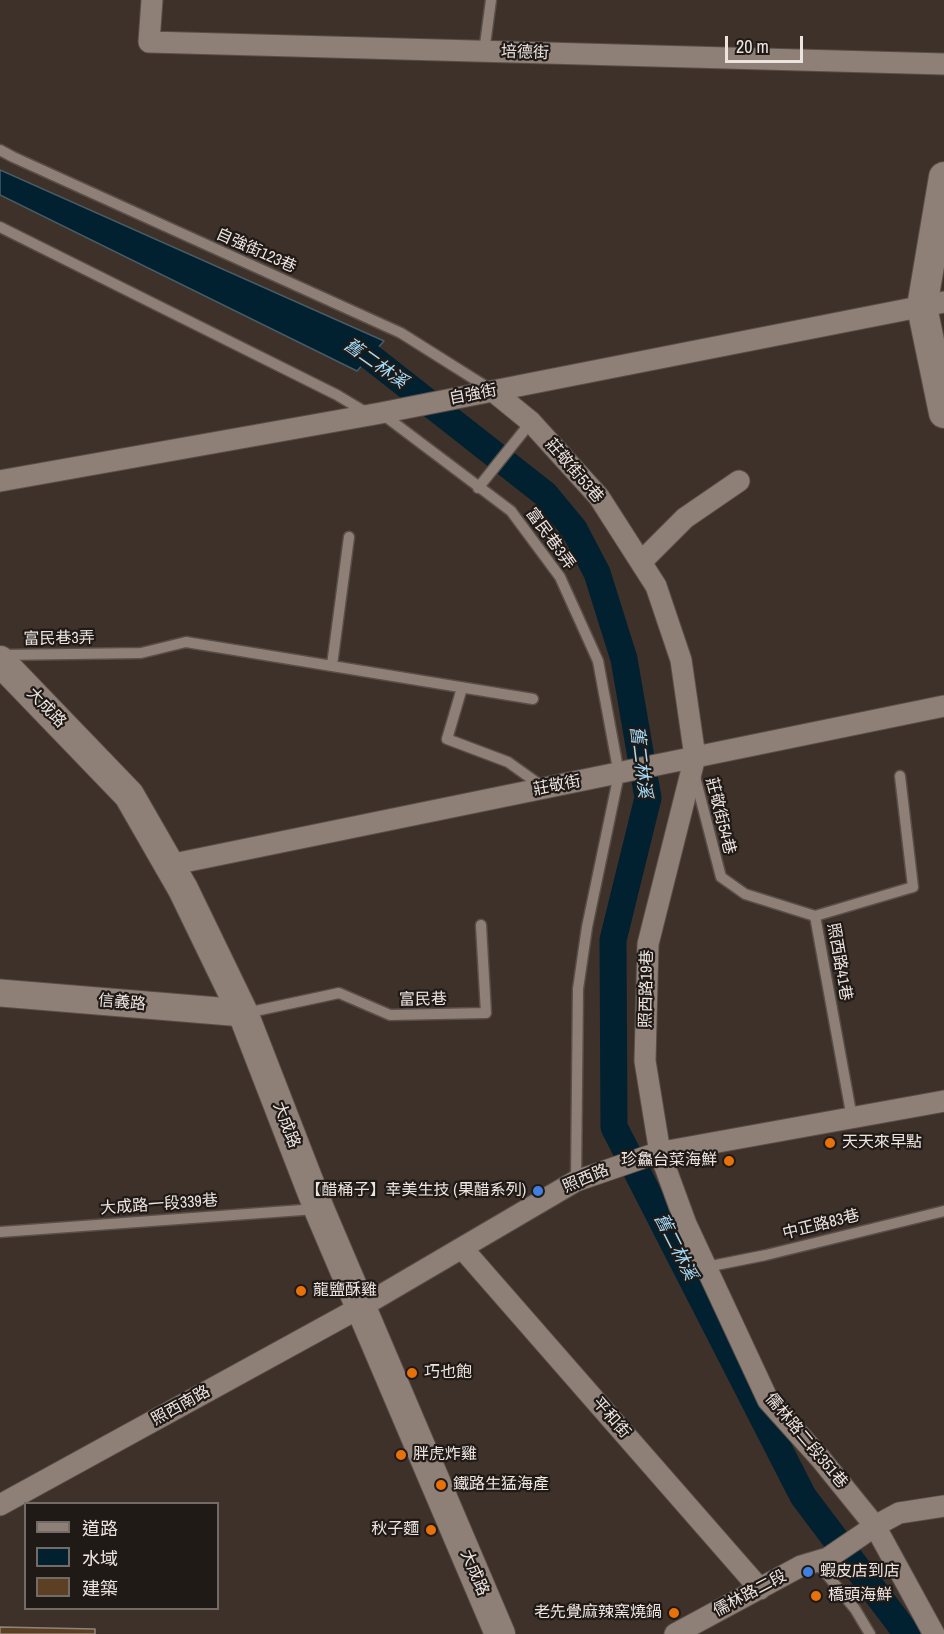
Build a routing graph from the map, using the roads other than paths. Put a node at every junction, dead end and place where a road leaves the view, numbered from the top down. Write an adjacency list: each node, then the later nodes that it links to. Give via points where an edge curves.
1 (152, 0): 3 (street, 培德街, via 149,42)
2 (490, 0): 3 (lane)
3 (484, 51): 4 (street, 培德街)
4 (944, 64)
5 (0, 150): 9 (lane, 自強街123巷, via 401,333)
6 (944, 177): 8 (main road)
7 (0, 227): 11 (lane, 富民巷3弄)
8 (933, 305): 9 (street, 自強街); 10 (main road)
9 (493, 391): 11 (street, 自強街); 12 (street, 莊敬街53巷)
10 (944, 413)
11 (375, 414): 13 (street, 自強街); 15 (lane, 富民巷3弄)
12 (531, 422): 15 (lane); 17 (street, 莊敬街53巷, via 599,497)
13 (0, 481)
14 (739, 481): 17 (street, via 685,518)
15 (478, 488): 25 (lane, 富民巷3弄, via 511,511 561,577 598,661)
16 (349, 537): 20 (lane)
17 (641, 562): 24 (street, 莊敬街53巷, via 656,586 681,660)
18 (0, 655): 20 (lane, 富民巷3弄, via 141,653 186,642)
19 (0, 661): 28 (main road, 大成路, via 129,795)
20 (332, 665): 21 (lane, 富民巷3弄)
21 (462, 688): 22 (lane, 富民巷3弄); 27 (lane, via 447,740 508,762)
22 (533, 699)
23 (944, 706): 24 (street, 莊敬街)
24 (694, 762): 25 (street, 莊敬街); 29 (lane, 莊敬街54巷, via 721,878 745,894); 35 (street, 照西路19巷, via 648,944 645,1061)
25 (619, 774): 27 (street, 莊敬街); 36 (lane, via 578,989)
26 (900, 776): 29 (lane, 照西路41巷, via 913,887)
27 (545, 789): 28 (street, 莊敬街)
28 (169, 865): 32 (main road, 大成路)
29 (815, 916): 34 (lane, 照西路41巷)
30 (482, 925): 32 (lane, 富民巷, via 486,1013 390,1015 339,993)
31 (0, 993): 32 (street, 信義路)
32 (243, 1013): 37 (main road, 大成路)
33 (944, 1101): 34 (street, 照西路)
34 (852, 1118): 35 (street, 照西路)
35 (660, 1153): 36 (street, 照西路); 41 (street, 儒林路二段351巷)
36 (576, 1181): 40 (street, 照西路)
37 (319, 1209): 39 (lane, 大成路一段339巷); 42 (main road, 大成路)
38 (944, 1211): 41 (lane, 中正路83巷)
39 (0, 1232)
40 (462, 1248): 42 (street, 照西路); 47 (street, 平和街)
41 (706, 1267): 45 (street, 儒林路二段351巷, via 768,1400)
42 (362, 1307): 43 (street, 照西南路); 48 (main road, 大成路)
43 (0, 1505)
44 (944, 1506): 45 (street, via 899,1514)
45 (875, 1526): 46 (street, 儒林路二段); 51 (street, 儒林路二段351巷)
46 (822, 1560): 47 (street, 儒林路二段, via 801,1566); 50 (lane)
47 (760, 1589): 49 (street, 儒林路二段)
48 (500, 1634)
49 (675, 1634)
50 (870, 1634)
51 (934, 1634)

